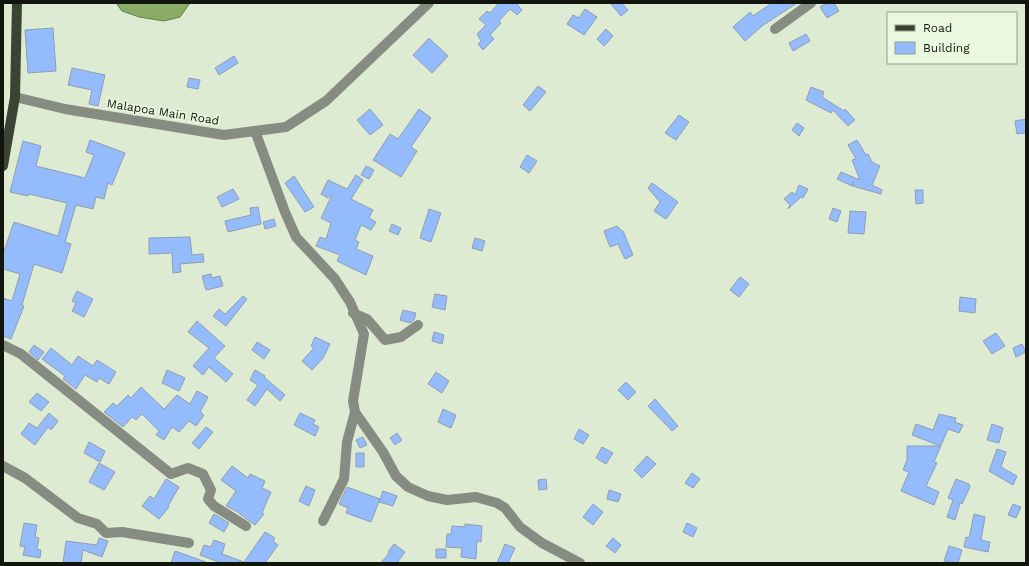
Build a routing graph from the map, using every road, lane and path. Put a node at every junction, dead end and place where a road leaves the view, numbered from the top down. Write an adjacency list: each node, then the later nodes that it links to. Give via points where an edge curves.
1 (17, 3): 5 (main road)
2 (429, 3): 6 (street, Malapoa Main Road, via 326,102 286,127)
3 (811, 3): 4 (street)
4 (775, 29)
5 (15, 98): 6 (street, Malapoa Main Road, via 65,109 224,135); 7 (main road)
6 (256, 131): 8 (street, via 296,237 335,279)
7 (3, 166)
8 (354, 313): 9 (street, via 367,319 385,340 401,337); 11 (street, via 364,334 353,401)
9 (418, 325)
10 (3, 345): 14 (street, via 21,354 171,474 188,468 203,474 211,490 208,499)
11 (354, 412): 13 (street, via 347,442 344,479); 16 (street, via 383,452 396,476 408,487 438,499 476,498 498,503 520,527 542,543)
12 (3, 466): 15 (street, via 25,478 78,518 96,524 106,533 122,532)
13 (323, 521)
14 (246, 526)
15 (189, 543)
16 (580, 563)

